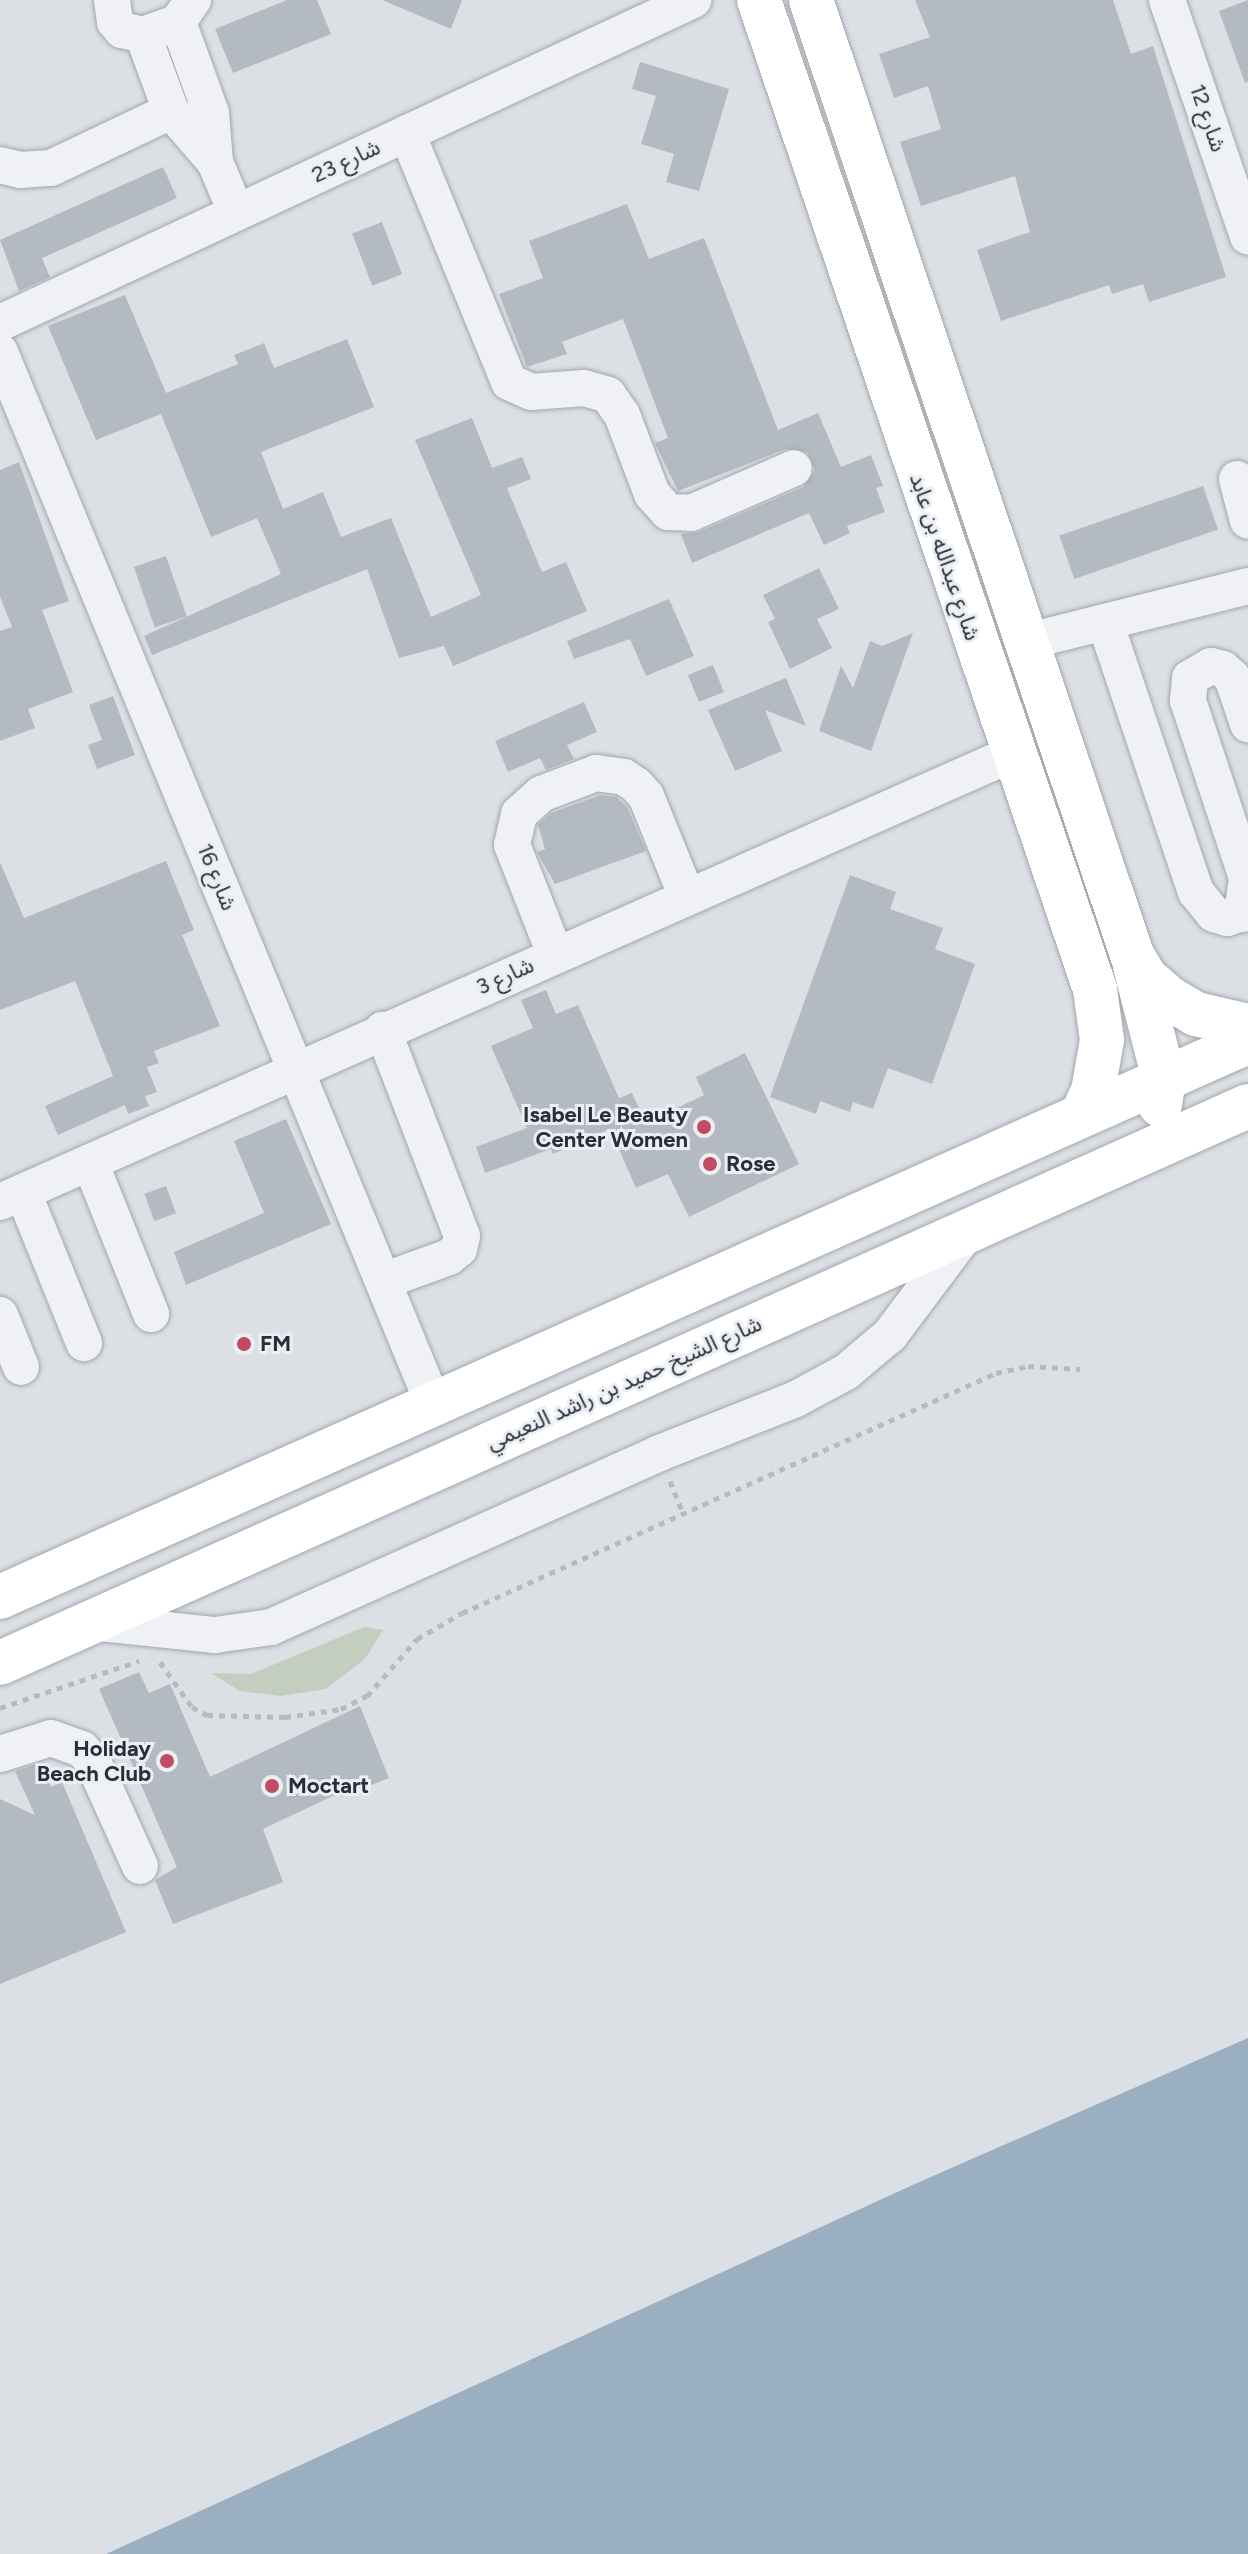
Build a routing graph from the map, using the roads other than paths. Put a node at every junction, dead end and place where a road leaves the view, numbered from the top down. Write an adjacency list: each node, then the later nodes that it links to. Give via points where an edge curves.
1 (112, 0): 7 (street, via 115,22 122,30)
2 (693, 0): 10 (street, شارع 23)
3 (759, 0): 11 (main road, شارع عبدالله بن عابد)
4 (1167, 0): 14 (street, شارع 12)
5 (818, 5): 9 (main road)
6 (186, 11): 7 (street); 12 (street, via 211,113)
7 (143, 35): 8 (street)
8 (171, 111): 12 (street); 13 (street, via 51,168)
9 (851, 115): 11 (main road, via 839,143 819,146); 24 (main road)
10 (407, 133): 15 (street, شارع 23); 19 (street, via 509,382 531,392 584,388 608,395 622,415 652,494 668,512 691,513)
11 (803, 134): 26 (main road, شارع عبدالله بن عابد)
12 (215, 162): 15 (street)
13 (0, 165)
14 (1236, 165): 16 (street, شارع 12)
15 (236, 212): 17 (street, شارع 23)
16 (1248, 237)
17 (0, 323)
18 (0, 352): 36 (street, شارع 16)
19 (794, 468)
20 (1237, 479): 21 (street)
21 (1248, 521)
22 (1248, 586): 23 (street)
23 (1105, 622): 24 (street); 30 (street, via 1196,892 1214,914)
24 (1029, 641): 27 (main road)
25 (1248, 724): 30 (street, via 1232,677 1223,669 1211,666 1190,678 1188,701 1247,878)
26 (1012, 754): 28 (main road, شارع عبدالله بن عابد); 29 (street, شارع 3)
27 (1091, 824): 28 (main road, via 1083,847 1071,854 1059,854); 32 (main road)
28 (1039, 839): 39 (main road, شارع عبدالله بن عابد, via 1100,1014 1100,1066)
29 (687, 897): 31 (street, شارع 3); 31 (street, via 646,796 636,785 624,777 596,773 541,794 519,814 512,845)
30 (1245, 913)
31 (555, 954): 34 (street, شارع 3)
32 (1132, 955): 33 (main road, via 1146,978 1169,998 1196,1014); 37 (main road)
33 (1248, 1026)
34 (383, 1030): 36 (street, شارع 3); 44 (street, via 462,1236 459,1249 449,1257)
35 (1248, 1042): 37 (main road)
36 (296, 1069): 40 (street, شارع 3); 44 (street, شارع 16)
37 (1164, 1079): 39 (main road); 41 (main road, via 1150,1123)
38 (1248, 1106): 41 (main road, شارع الشيخ حميد بن راشد النعيمي)
39 (1082, 1115): 49 (main road)
40 (90, 1162): 42 (street, شارع 3); 45 (street)
41 (1073, 1184): 43 (main road, شارع الشيخ حميد بن راشد النعيمي)
42 (12, 1197): 47 (street)
43 (968, 1231): 51 (main road, شارع الشيخ حميد بن راشد النعيمي); 51 (street, via 890,1335 846,1372 796,1399 657,1454 271,1627 215,1635)
44 (383, 1281): 49 (street, شارع 16)
45 (151, 1314)
46 (0, 1315): 48 (street)
47 (84, 1343)
48 (21, 1367)
49 (433, 1403): 50 (main road)
50 (0, 1597)
51 (91, 1622): 52 (main road, شارع الشيخ حميد بن راشد النعيمي)
52 (0, 1663)
53 (0, 1754): 54 (street, via 51,1738 82,1749 93,1762)
54 (140, 1866)

